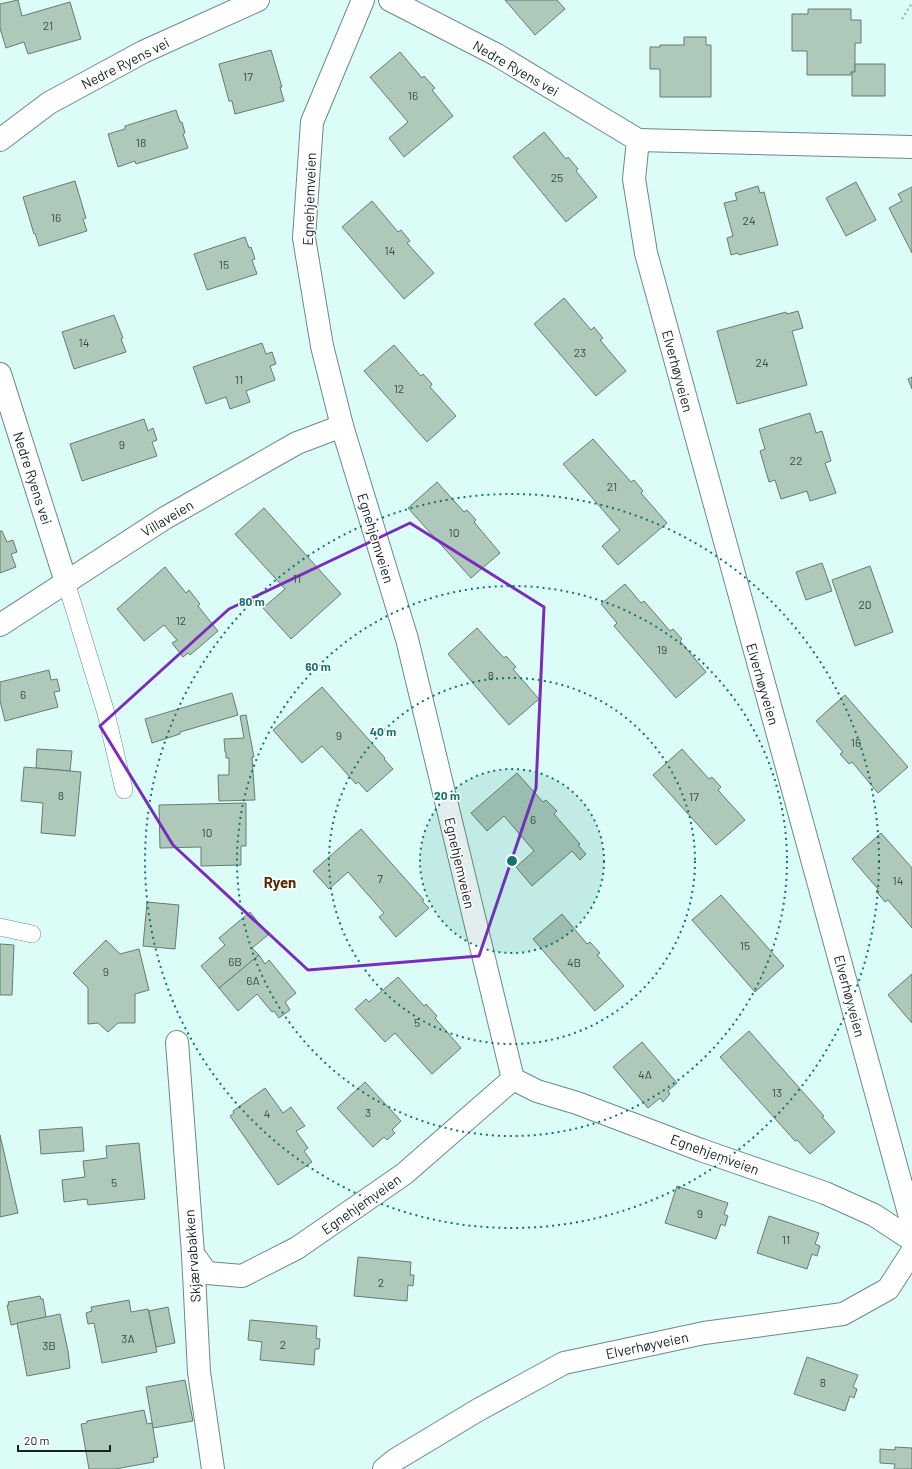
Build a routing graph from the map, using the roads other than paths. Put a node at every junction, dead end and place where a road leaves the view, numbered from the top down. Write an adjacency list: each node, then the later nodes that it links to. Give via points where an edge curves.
1 (258, 0): 4 (street, Nedre Ryens vei, via 136,56 49,103)
2 (362, 0): 8 (street, Egnehjemveien, via 312,122 304,238 322,346)
3 (390, 0): 5 (street, Nedre Ryens vei, via 497,55)
4 (0, 140)
5 (638, 140): 6 (street); 16 (street, Elverhøyveien, via 634,179 646,253)
6 (912, 147)
7 (0, 374): 9 (street, Nedre Ryens vei)
8 (342, 426): 9 (street, Villaveien, via 297,443 165,518); 15 (street, Egnehjemveien, via 407,639)
9 (66, 582): 10 (street, Villaveien); 11 (lane, via 106,713)
10 (0, 625)
11 (124, 790)
12 (0, 927): 13 (lane)
13 (32, 934)
14 (176, 1042): 19 (street, Skjærvabakken)
15 (513, 1078): 17 (street, Egnehjemveien, via 536,1091 577,1102 701,1150 825,1193 874,1215); 19 (street, Egnehjemveien, via 404,1174 297,1248 242,1276 207,1273)
16 (912, 1224)
17 (912, 1240)
18 (912, 1252): 21 (street, Elverhøyveien, via 888,1289 843,1314 704,1333 564,1363 478,1410)
19 (193, 1254): 20 (street, Skjærvabakken, via 199,1372)
20 (213, 1469)
21 (384, 1469)

